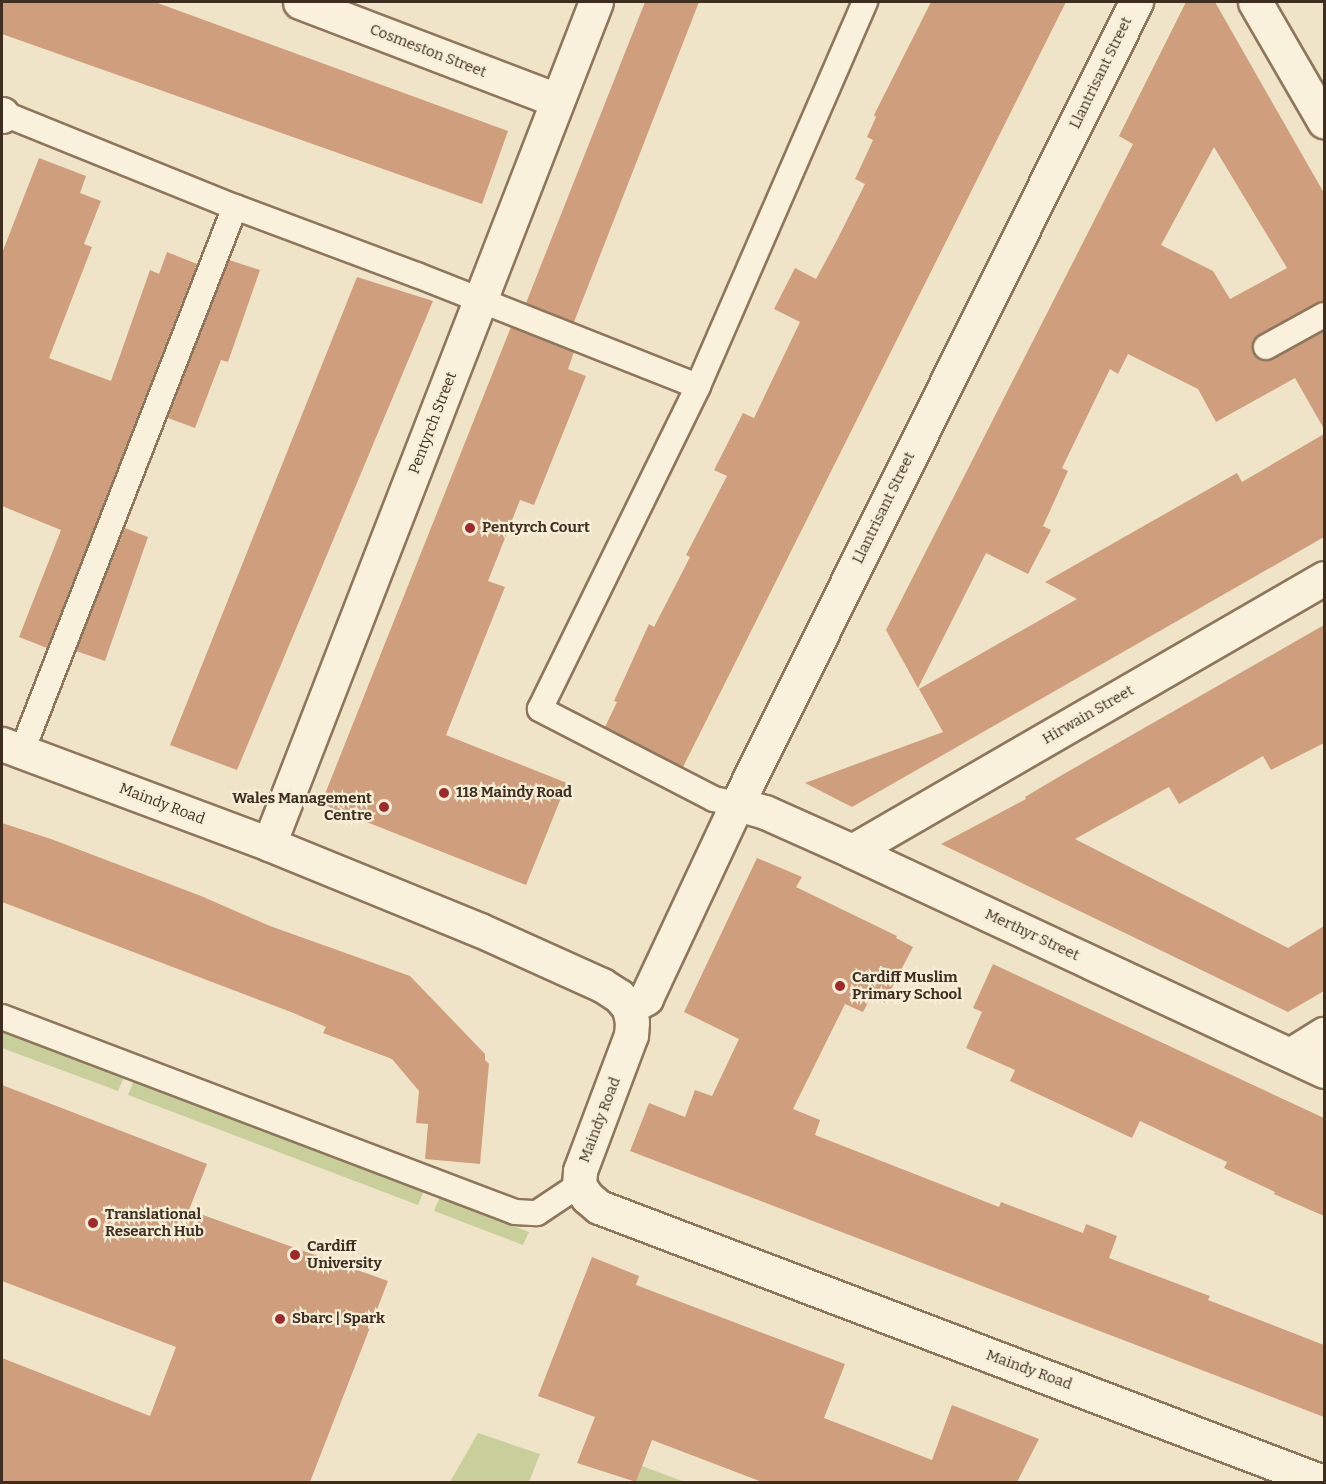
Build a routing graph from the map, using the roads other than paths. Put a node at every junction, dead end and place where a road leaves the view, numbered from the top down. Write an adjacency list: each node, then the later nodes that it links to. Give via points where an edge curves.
1 (300, 2): 6 (street, Cosmeston Street)
2 (596, 2): 6 (street, Pentyrch Street)
3 (865, 2): 13 (lane)
4 (1136, 2): 16 (street, Llantrisant Street)
5 (1257, 2): 8 (street)
6 (557, 100): 10 (street, Pentyrch Street)
7 (2, 115): 9 (lane)
8 (1324, 121)
9 (235, 207): 10 (lane); 15 (lane)
10 (480, 301): 13 (lane); 17 (street, Pentyrch Street)
11 (1324, 315): 12 (lane)
12 (1266, 347)
13 (698, 386): 16 (lane, via 540,709 714,799)
14 (1324, 578): 18 (street, Hirwain Street)
15 (12, 748): 17 (street, Maindy Road)
16 (737, 804): 18 (street, Merthyr Street, via 765,812); 19 (street, Llantrisant Street, via 646,998)
17 (269, 844): 19 (street, Maindy Road, via 480,930 602,985 619,996)
18 (852, 851): 22 (street, Merthyr Street)
19 (628, 1008): 24 (street, Maindy Road, via 631,1035 580,1171)
20 (2, 1017): 24 (lane, via 514,1212 537,1213)
21 (1324, 1034): 22 (street)
22 (1290, 1054): 23 (street, Merthyr Street)
23 (1324, 1071)
24 (579, 1185): 25 (street, Maindy Road, via 599,1207)
25 (1323, 1482)

